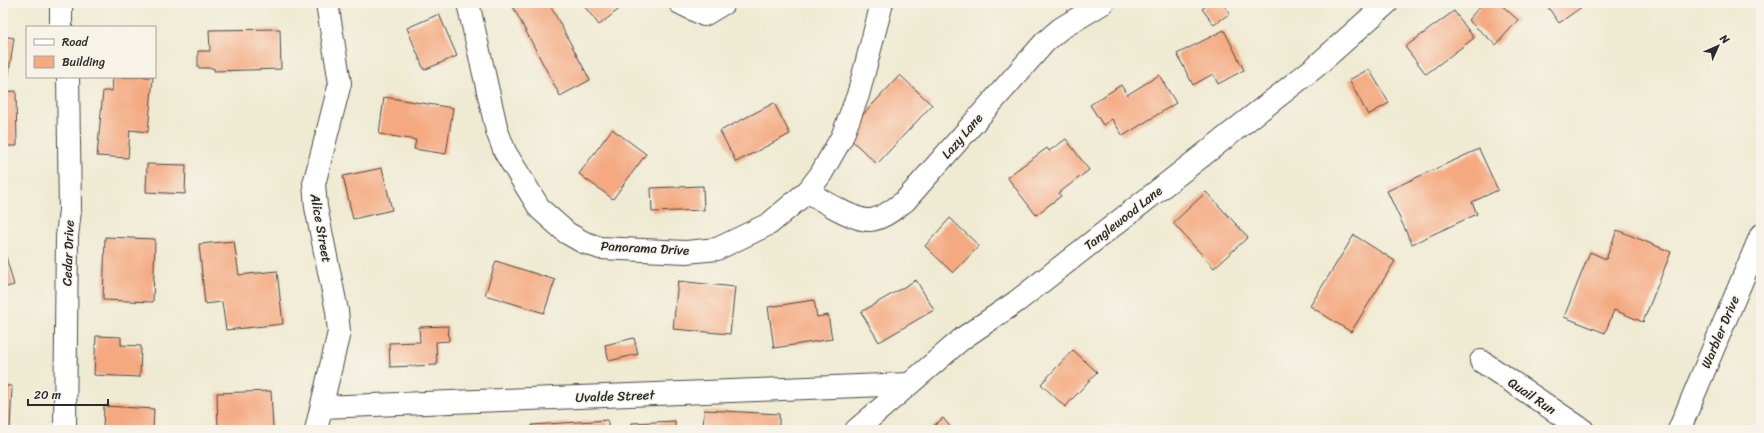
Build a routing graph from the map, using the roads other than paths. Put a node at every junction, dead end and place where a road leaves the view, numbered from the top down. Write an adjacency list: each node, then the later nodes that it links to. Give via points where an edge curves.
1 (61, 3): 9 (street)
2 (328, 3): 15 (street, Alice Street, via 340,83 314,184 316,207 340,332)
3 (468, 3): 11 (street, Panorama Drive, via 497,131 505,152 540,209 567,233 582,242 600,248 678,252 716,249 769,224)
4 (680, 3): 5 (street, via 704,15)
5 (724, 3)
6 (882, 3): 11 (street, Panorama Drive, via 858,95 842,137)
7 (1103, 3): 11 (street, Lazy Lane, via 1045,42 905,201 888,212 869,220 857,218 826,204)
8 (1387, 3): 14 (street, Tanglewood Lane, via 1314,68 1016,302 963,338)
9 (61, 26)
10 (68, 78): 16 (street, Cedar Drive, via 70,210 67,237)
11 (808, 192)
12 (1761, 235): 20 (street, Warbler Drive)
13 (1481, 361): 19 (street, Quail Run)
14 (909, 384): 15 (street, Uvalde Street); 18 (street, Tanglewood Lane)
15 (322, 407): 17 (street, Alice Street)
16 (65, 430)
17 (316, 430)
18 (856, 430)
19 (1583, 430)
20 (1679, 430)

